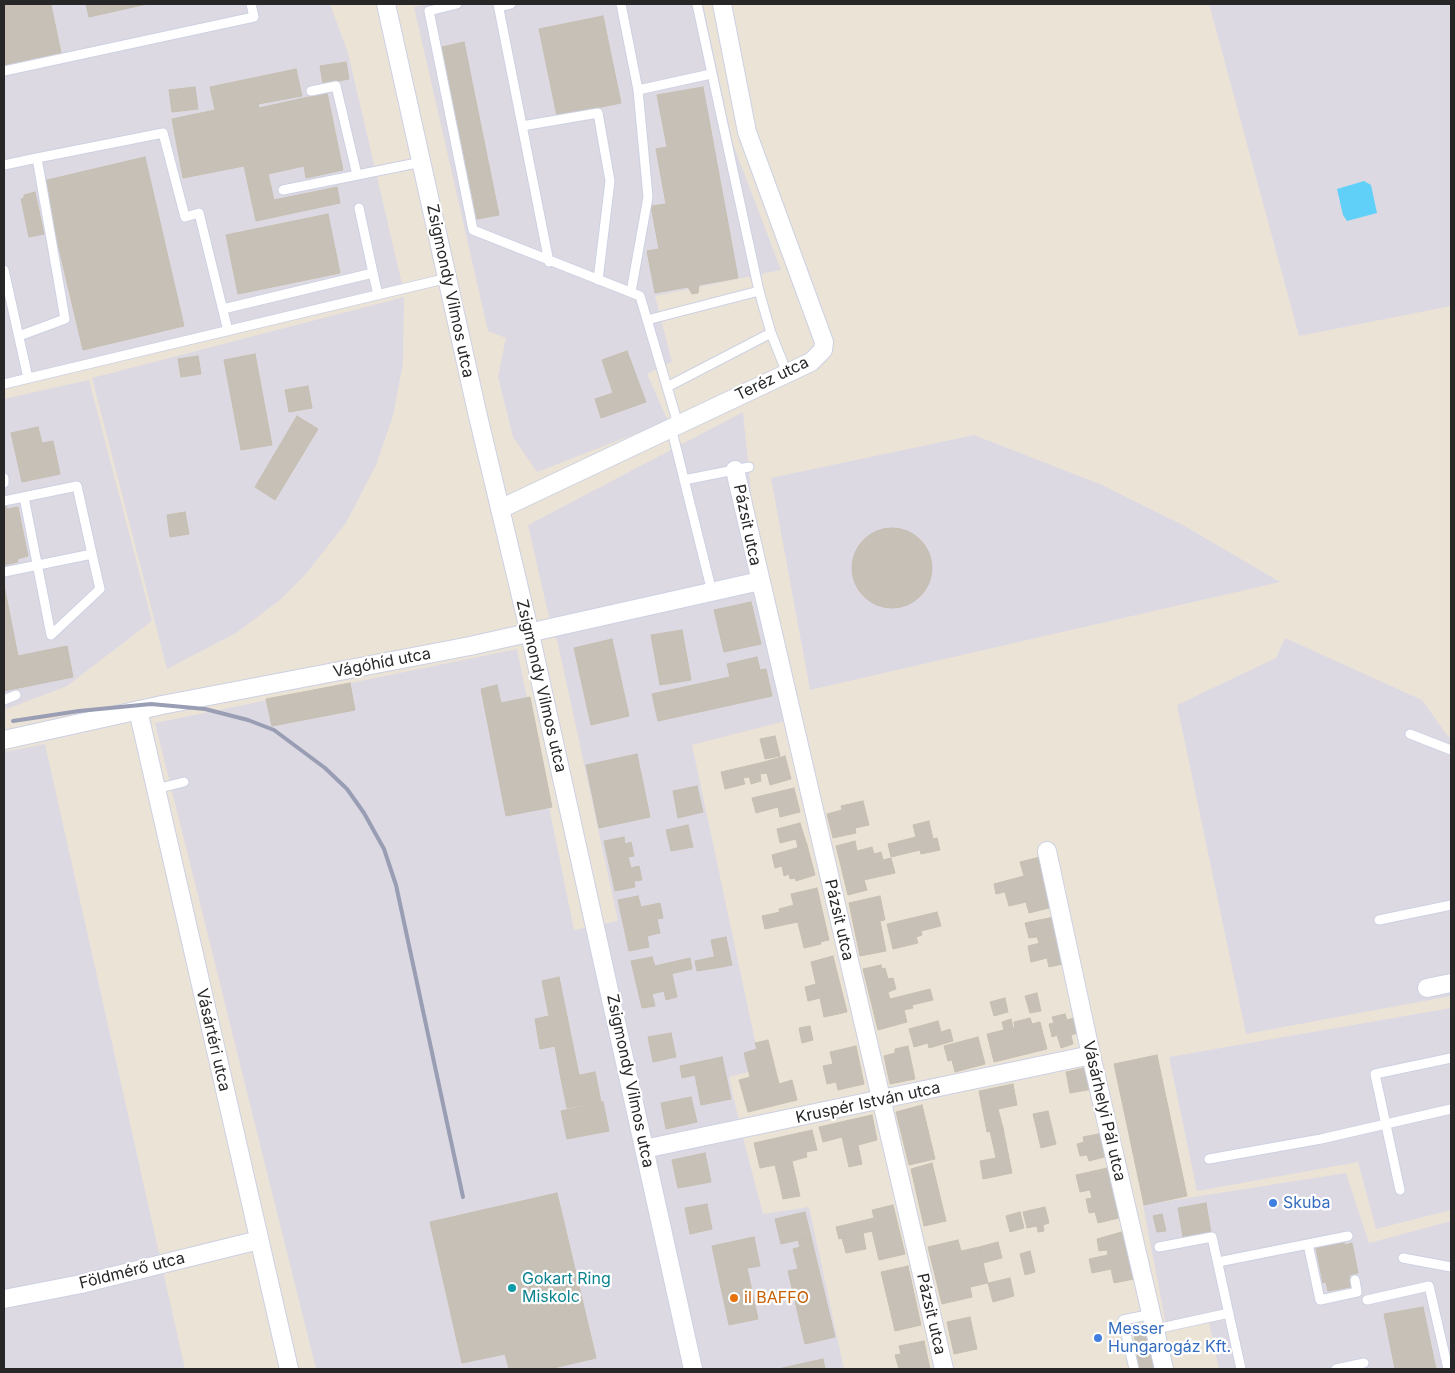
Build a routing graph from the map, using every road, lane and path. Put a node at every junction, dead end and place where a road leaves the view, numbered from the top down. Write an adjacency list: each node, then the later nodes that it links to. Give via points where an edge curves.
1 (251, 4): 9 (lane, via 254,17)
2 (386, 4): 15 (street, Zsigmondy Vilmos utca)
3 (457, 4): 20 (lane, via 429,11 473,230)
4 (512, 4): 8 (lane)
5 (621, 4): 11 (lane)
6 (697, 4): 10 (lane)
7 (722, 4): 33 (street, Teréz utca, via 747,132 824,342 823,350 810,362)
8 (498, 5): 13 (lane)
9 (4, 71)
10 (712, 74): 11 (lane); 25 (lane)
11 (638, 90): 26 (lane, via 648,197)
12 (311, 91): 17 (lane, via 336,86)
13 (522, 126): 20 (lane); 24 (lane, via 598,113 610,181)
14 (37, 158): 16 (lane); 28 (lane, via 163,133 185,217 199,213); 32 (lane, via 65,319)
15 (422, 162): 17 (lane); 23 (street, Zsigmondy Vilmos utca)
16 (4, 165)
17 (357, 175): 18 (lane)
18 (282, 190)
19 (359, 208): 22 (lane)
20 (549, 262): 24 (lane)
21 (4, 270): 32 (lane)
22 (373, 273): 27 (lane); 28 (lane)
23 (448, 278): 27 (lane); 44 (street, Zsigmondy Vilmos utca)
24 (598, 280): 26 (lane)
25 (759, 291): 29 (lane); 31 (lane)
26 (631, 292): 29 (lane, via 640,296)
27 (378, 295): 30 (lane)
28 (223, 309): 30 (lane)
29 (647, 320): 36 (lane)
30 (228, 331): 34 (lane)
31 (770, 334): 33 (lane); 36 (lane)
32 (19, 336): 34 (lane)
33 (787, 373): 37 (street, Teréz utca)
34 (28, 378): 35 (lane)
35 (4, 384)
36 (667, 387): 37 (lane)
37 (675, 426): 40 (lane); 44 (street, Teréz utca)
38 (742, 468): 40 (lane); 48 (street, Pázsit utca)
39 (4, 478): 41 (lane)
40 (684, 480): 49 (lane)
41 (4, 483)
42 (24, 497): 43 (lane); 45 (lane, via 77,486); 46 (lane)
43 (4, 501)
44 (500, 509): 50 (street, Zsigmondy Vilmos utca)
45 (92, 554): 46 (lane); 46 (lane, via 100,589 51,635)
46 (38, 565): 47 (lane)
47 (4, 572)
48 (760, 581): 49 (street, Vágóhíd utca); 66 (street, Pázsit utca)
49 (712, 592): 50 (street, Vágóhíd utca)
50 (530, 634): 53 (street, Vágóhíd utca); 69 (street, Zsigmondy Vilmos utca)
51 (16, 695): 52 (lane)
52 (4, 700)
53 (138, 710): 55 (street, Vágóhíd utca); 58 (street, Vásártéri utca)
54 (1410, 734): 56 (lane)
55 (4, 740)
56 (1451, 750)
57 (184, 782): 58 (lane)
58 (156, 789): 73 (street, Vásártéri utca)
59 (1047, 851): 64 (street, Vásárhelyi Pál utca)
60 (1451, 904): 61 (lane)
61 (1379, 920)
62 (1451, 983): 63 (street)
63 (1427, 988)
64 (1091, 1055): 66 (street, Kruspér István utca); 83 (street, Vásárhelyi Pál utca)
65 (1451, 1058): 68 (lane, via 1375,1074)
66 (882, 1100): 69 (street, Kruspér István utca); 87 (street, Pázsit utca)
67 (1451, 1109): 68 (lane)
68 (1385, 1124): 70 (lane); 71 (lane)
69 (644, 1149): 86 (street, Zsigmondy Vilmos utca)
70 (1209, 1159)
71 (1400, 1190)
72 (1348, 1236): 74 (lane)
73 (259, 1240): 80 (street, Földmérő utca, via 81,1284); 85 (street, Vásártéri utca)
74 (1308, 1244): 77 (lane); 79 (lane, via 1320,1300 1357,1292)
75 (1159, 1247): 77 (lane, via 1212,1237)
76 (1403, 1258): 78 (lane)
77 (1218, 1262): 82 (lane)
78 (1451, 1267)
79 (1355, 1280)
80 (4, 1299)
81 (1367, 1300): 92 (lane, via 1429,1286)
82 (1229, 1313): 83 (lane); 90 (lane)
83 (1154, 1321): 88 (lane, via 1123,1320); 89 (street, Vásárhelyi Pál utca)
84 (1364, 1363): 91 (lane)
85 (289, 1369)
86 (693, 1369)
87 (944, 1369)
88 (1134, 1369)
89 (1164, 1369)
90 (1241, 1369)
91 (1336, 1369)
92 (1448, 1369)

